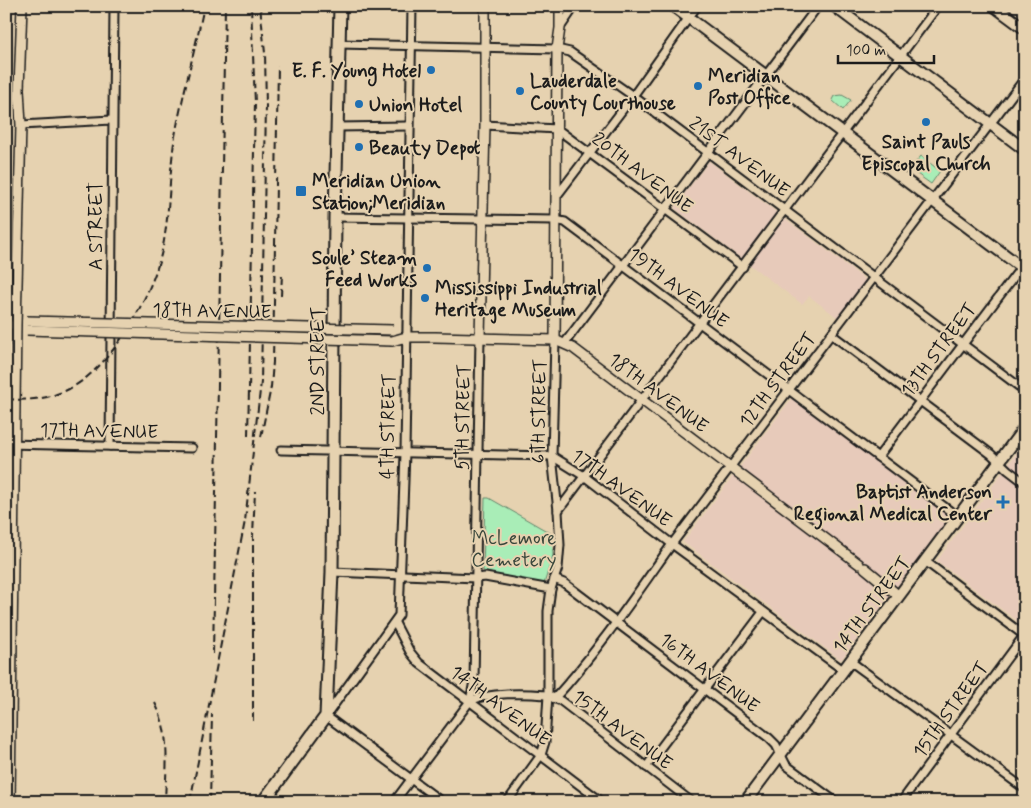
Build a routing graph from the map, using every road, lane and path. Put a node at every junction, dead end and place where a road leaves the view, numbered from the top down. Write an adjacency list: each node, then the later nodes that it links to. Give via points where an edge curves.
1 (22, 6): 27 (street)
2 (114, 6): 25 (street, A STREET)
3 (340, 6): 17 (main road, 2ND STREET)
4 (412, 6): 18 (street, 4TH STREET)
5 (485, 6): 19 (street, 5TH STREET)
6 (560, 6): 15 (street, 6TH STREET)
7 (575, 6): 15 (street)
8 (673, 6): 14 (main road)
9 (697, 6): 14 (street)
10 (818, 6): 22 (street)
11 (834, 6): 21 (main road)
12 (938, 6): 21 (street)
13 (994, 6): 16 (main road)
14 (688, 18): 22 (main road); 24 (street)
15 (560, 28): 20 (street, 6TH STREET)
16 (1025, 29)
17 (339, 44): 18 (street, 21ST AVENUE); 29 (main road, 2ND STREET)
18 (410, 45): 19 (street, 21ST AVENUE); 30 (street, 4TH STREET)
19 (484, 46): 20 (street, 21ST AVENUE); 28 (street, 5TH STREET)
20 (558, 49): 24 (street, 21ST AVENUE, via 570,52); 31 (street, 6TH STREET)
21 (901, 57): 26 (main road); 32 (street)
22 (766, 76): 32 (main road); 35 (street)
23 (1025, 78): 26 (street, 12TH STREET)
24 (633, 96): 34 (street); 35 (street, 21ST AVENUE)
25 (112, 120): 27 (street); 63 (street, A STREET)
26 (990, 124): 33 (main road); 37 (street, 12TH STREET)
27 (21, 125): 50 (street)
28 (485, 125): 31 (street); 42 (street, 5TH STREET)
29 (337, 126): 30 (street); 40 (main road, 2ND STREET)
30 (409, 126): 41 (street, 4TH STREET)
31 (557, 129): 34 (street, 20TH AVENUE); 36 (street, 6TH STREET)
32 (843, 134): 37 (main road); 39 (street)
33 (1025, 150)
34 (590, 152): 36 (street); 38 (street, 20TH AVENUE)
35 (708, 152): 38 (street); 39 (street, 21ST AVENUE)
36 (556, 197): 43 (street, 6TH STREET)
37 (932, 200): 45 (main road); 47 (street, 12TH STREET)
38 (666, 209): 44 (street); 46 (street, 20TH AVENUE)
39 (785, 211): 46 (street); 47 (street, 21ST AVENUE)
40 (335, 217): 41 (street, 19TH AVENUE); 66 (main road, 2ND STREET)
41 (409, 218): 42 (street, 19TH AVENUE); 53 (street, 4TH STREET)
42 (482, 219): 43 (street, 19TH AVENUE); 54 (street, 5TH STREET)
43 (555, 220): 44 (street, 19TH AVENUE, via 565,222); 55 (street, 6TH STREET)
44 (623, 265): 48 (street, 19TH AVENUE); 55 (street)
45 (1023, 266): 56 (street, 13TH STREET)
46 (743, 267): 48 (street)
47 (874, 278): 52 (street, 12TH STREET); 56 (street, 21ST AVENUE)
48 (700, 323): 57 (street, 19TH AVENUE); 59 (street)
49 (6, 325): 50 (street, 18TH AVENUE)
50 (16, 325): 51 (street, 18TH AVENUE); 62 (street)
51 (27, 326): 53 (street, 18TH AVENUE, bridge, via 392,341); 53 (street, 18TH AVENUE, bridge, via 393,330)
52 (831, 334): 57 (street, 12TH STREET); 60 (street)
53 (406, 337): 54 (street, 18TH AVENUE); 67 (street, 4TH STREET)
54 (480, 338): 55 (street, 18TH AVENUE); 68 (street, 5TH STREET)
55 (559, 342): 59 (street, 18TH AVENUE, via 573,348); 69 (street, 6TH STREET)
56 (962, 344): 58 (street, 21ST AVENUE); 60 (street, 13TH STREET)
57 (789, 390): 70 (street, 19TH AVENUE); 72 (street, 12TH STREET)
58 (1025, 391)
59 (643, 400): 72 (street, 18TH AVENUE); 73 (street)
60 (920, 401): 70 (street, 13TH STREET); 71 (street)
61 (1025, 427): 71 (main road, 14TH STREET)
62 (10, 444): 63 (street, 17TH AVENUE); 102 (street)
63 (110, 446): 64 (street, 17TH AVENUE)
64 (192, 448)
65 (281, 450): 66 (street, 17TH AVENUE)
66 (334, 451): 67 (street, 17TH AVENUE); 79 (main road, 2ND STREET)
67 (405, 453): 68 (street, 17TH AVENUE); 80 (street, 4TH STREET)
68 (478, 455): 69 (street, 17TH AVENUE); 81 (street, 5TH STREET)
69 (552, 456): 73 (street, 17TH AVENUE); 75 (street, 6TH STREET)
70 (878, 457): 76 (street, 19TH AVENUE)
71 (999, 462): 74 (street); 76 (main road, 14TH STREET)
72 (731, 467): 77 (street, 12TH STREET); 84 (street, 18TH AVENUE)
73 (584, 476): 75 (street); 77 (street, 17TH AVENUE)
74 (1025, 483)
75 (558, 512): 82 (street, 6TH STREET, via 560,556)
76 (958, 517): 78 (main road, 14TH STREET)
77 (672, 544): 85 (street, 17TH AVENUE); 86 (street, 12TH STREET)
78 (925, 561): 84 (main road, 14TH STREET); 88 (street)
79 (332, 572): 80 (street); 94 (main road, 2ND STREET)
80 (401, 574): 81 (street); 87 (street, 4TH STREET, via 399,615)
81 (476, 578): 83 (street); 93 (street, 5TH STREET, via 474,681)
82 (554, 579): 83 (street, 6TH STREET); 86 (street, 16TH AVENUE)
83 (551, 589): 92 (street, 6TH STREET, via 548,611)
84 (899, 596): 89 (main road, 14TH STREET)
85 (763, 612): 90 (street, 17TH AVENUE); 91 (street)
86 (616, 622): 91 (street, 16TH AVENUE); 92 (street, 12TH STREET, via 568,684)
87 (394, 623): 93 (street, 14TH AVENUE, via 419,663); 94 (street, 4TH STREET)
88 (1025, 635): 95 (street, 15TH STREET)
89 (850, 661): 90 (main road, 14TH STREET); 95 (street)
90 (843, 670): 96 (main road, 14TH STREET)
91 (705, 689): 96 (street, 16TH AVENUE, via 768,738); 98 (street)
92 (551, 697): 93 (street, 15TH AVENUE, via 497,694); 97 (street, 6TH STREET); 98 (street, 15TH AVENUE, via 561,701)
93 (470, 701): 97 (street, 14TH AVENUE); 99 (street, 5TH STREET)
94 (326, 716): 99 (street); 101 (main road, 4TH STREET)
95 (952, 735): 100 (street); 111 (street, 15TH STREET)
96 (780, 754): 109 (main road, 14TH STREET); 110 (street, 16TH AVENUE, via 786,765)
97 (541, 755): 106 (street, 6TH STREET); 107 (street, 14TH AVENUE)
98 (646, 767): 108 (street, 15TH AVENUE)
99 (412, 779): 104 (street, 5TH STREET); 105 (street)
100 (1025, 789)
101 (266, 797): 103 (street)
102 (10, 802)
103 (281, 802)
104 (394, 802)
105 (442, 802)
106 (507, 802)
107 (602, 802)
108 (692, 802)
109 (745, 802)
110 (836, 802)
111 (901, 802)

